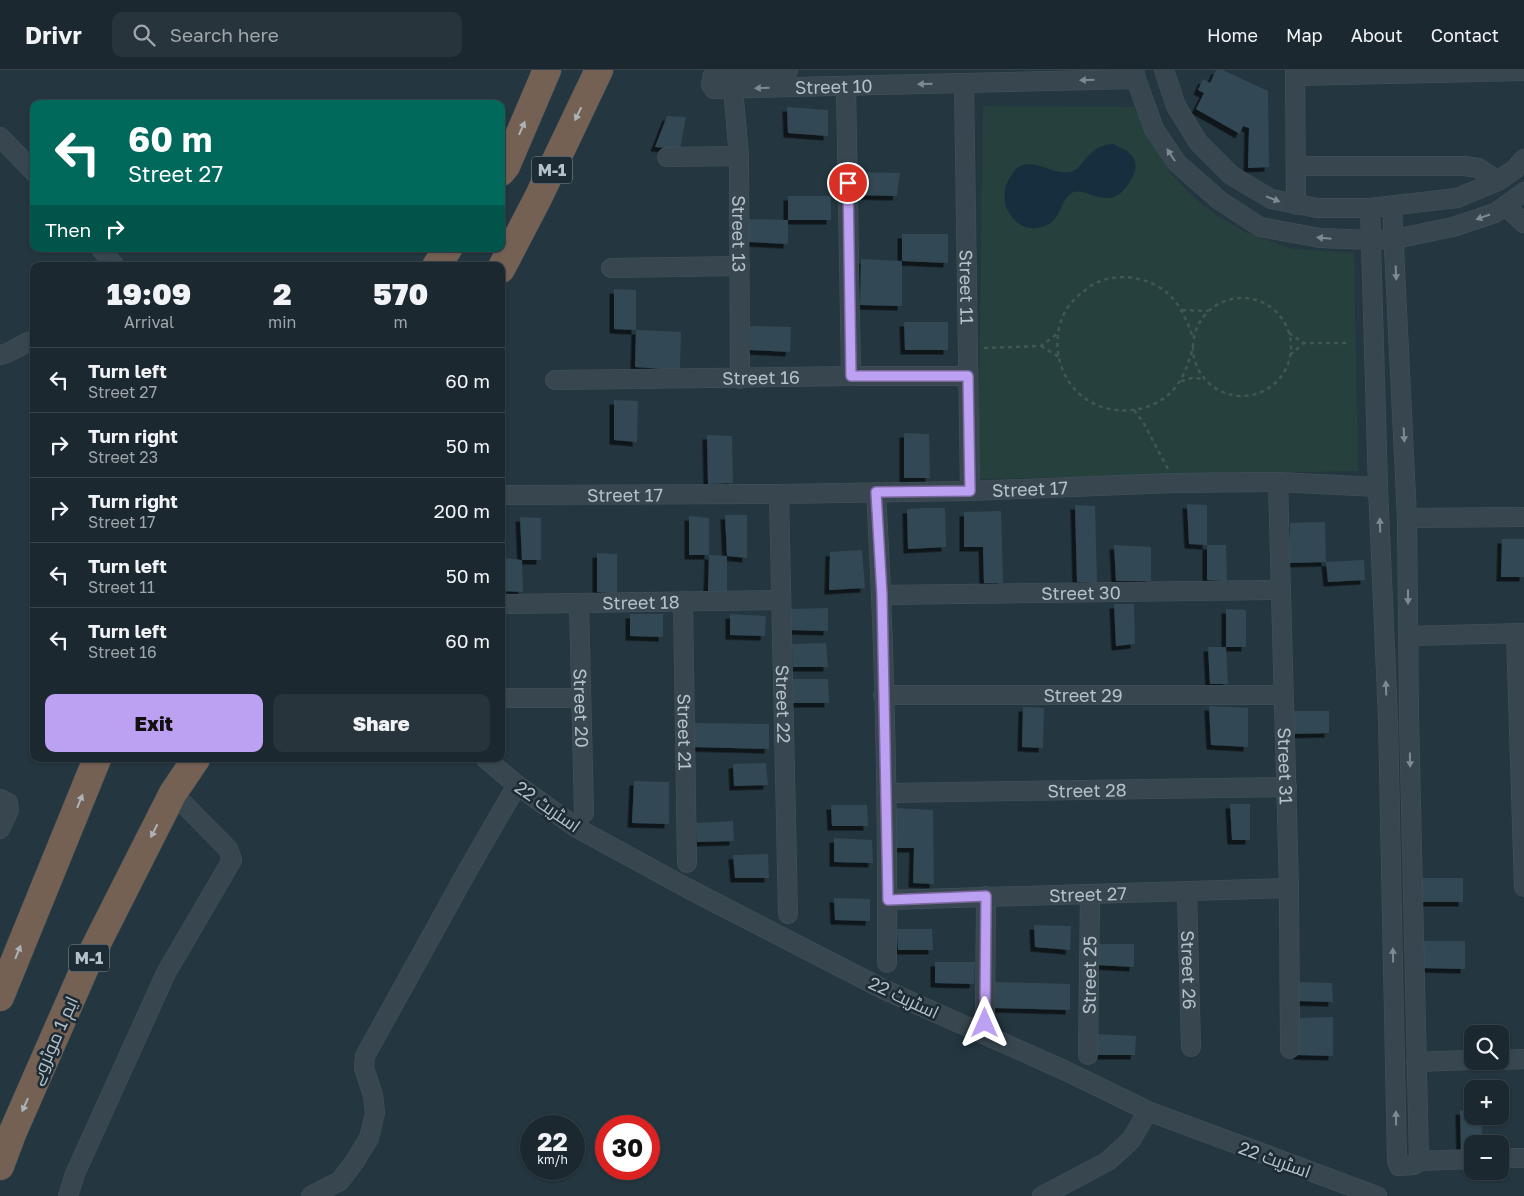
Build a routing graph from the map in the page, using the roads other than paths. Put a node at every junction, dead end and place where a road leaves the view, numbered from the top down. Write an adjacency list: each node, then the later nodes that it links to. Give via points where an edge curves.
1 (547, 70): 17 (highway, M-1, one-way to 1)
2 (599, 70): 31 (highway, M-1, one-way to 31)
3 (788, 70): 10 (street, Street 10, via 717,72 713,75 711,85 714,89)
4 (1164, 70): 14 (street, via 1176,106 1198,142)
5 (1524, 71): 6 (street)
6 (1295, 73): 16 (street)
7 (1135, 74): 8 (street, Street 10, one-way to 8); 19 (street, one-way to 7, via 1177,163 1154,129)
8 (964, 83): 9 (street, Street 10, one-way to 9); 37 (street, Street 11)
9 (846, 86): 10 (street, Street 10, one-way to 10); 36 (street)
10 (733, 88): 13 (street, Street 13)
11 (0, 136): 18 (street)
12 (667, 156): 13 (street)
13 (739, 156): 32 (street, Street 13)
14 (1215, 158): 19 (street); 22 (street, one-way to 22, via 1231,175 1271,199)
15 (1524, 159): 20 (street)
16 (1296, 166): 20 (street, via 1464,166 1478,168); 22 (street)
17 (505, 167)
18 (30, 168)
19 (1197, 180): 27 (street, one-way to 19, via 1320,238 1260,227 1219,200)
20 (1498, 180): 23 (street, via 1457,198)
21 (1524, 192): 24 (street)
22 (1296, 205): 25 (street)
23 (1392, 206): 25 (street); 28 (street)
24 (1505, 206): 26 (street); 28 (street, one-way to 28, via 1495,213 1453,227)
25 (1370, 208): 27 (street)
26 (1524, 223)
27 (1372, 240): 28 (street); 41 (street)
28 (1395, 240): 47 (street, one-way to 47)
29 (103, 252): 30 (street)
30 (111, 262)
31 (505, 262)
32 (740, 266): 33 (street); 38 (street, Street 13)
33 (611, 268)
34 (30, 341): 35 (street)
35 (0, 355)
36 (851, 376): 37 (street, Street 16); 38 (street, Street 16)
37 (968, 376): 42 (street, Street 11)
38 (740, 379): 39 (street, Street 16)
39 (555, 380)
40 (1278, 482): 41 (street, Street 17); 42 (street, Street 17); 48 (street, Street 31)
41 (1378, 487): 61 (street, one-way to 41)
42 (970, 491): 43 (street, Street 17)
43 (876, 492): 44 (street, Street 17); 49 (street)
44 (779, 494): 45 (street, Street 17); 50 (street, Street 22)
45 (505, 495)
46 (1524, 517): 47 (street)
47 (1408, 518): 55 (street, one-way to 55)
48 (1281, 590): 49 (street, Street 30); 57 (street, Street 31)
49 (882, 595): 56 (street)
50 (781, 600): 51 (street, Street 18); 79 (street, Street 22)
51 (683, 601): 52 (street, Street 18); 72 (street, Street 21)
52 (579, 603): 53 (street, Street 18); 59 (street, Street 20)
53 (505, 604)
54 (1520, 633): 55 (street); 73 (street)
55 (1408, 636): 60 (street)
56 (883, 695): 57 (street, Street 29); 68 (street)
57 (1284, 695): 66 (street, Street 31)
58 (505, 698): 59 (street)
59 (582, 698): 70 (street, Street 20)
60 (1409, 717): 61 (street); 89 (street, one-way to 89)
61 (1388, 718): 94 (street, one-way to 61, via 1397,1161)
62 (96, 762): 81 (highway, one-way to 62)
63 (194, 762): 67 (highway, ایم 1 موٹروے / M-1)
64 (490, 762): 65 (street, اسٹریٹ 22)
65 (518, 785): 90 (street, اسٹریٹ 22, via 577,828 687,888 885,990); 97 (street, via 365,1056 364,1068 375,1113 369,1138 340,1181)
66 (1287, 787): 68 (street, Street 28); 74 (street, Street 31)
67 (173, 793): 95 (highway, ایم 1 موٹروے / M-1, one-way to 95, via 86,965); 96 (street, via 228,849 232,860 166,973)
68 (886, 793): 78 (street)
69 (0, 798): 71 (street, via 8,803 9,810)
70 (584, 813)
71 (0, 830)
72 (687, 863)
73 (1524, 887)
74 (1289, 888): 75 (street, Street 27); 84 (street, Street 31)
75 (1188, 892): 76 (street, Street 27); 83 (street, Street 26)
76 (1090, 895): 77 (street, Street 27); 85 (street, Street 25)
77 (986, 896): 78 (street, Street 27); 82 (street)
78 (888, 900): 80 (street)
79 (788, 914)
80 (887, 963)
81 (0, 996)
82 (985, 1023)
83 (1191, 1047)
84 (1290, 1049)
85 (1088, 1055)
86 (1524, 1059): 88 (street)
87 (1464, 1060): 89 (street)
88 (1509, 1060)
89 (1416, 1062): 94 (street)
90 (1148, 1111): 98 (street, via 1130,1140 1108,1161); 99 (street, اسٹریٹ 22)
91 (1509, 1158): 92 (street)
92 (1524, 1158)
93 (1464, 1160): 94 (street)
94 (1411, 1164)
95 (0, 1166)
96 (68, 1196)
97 (311, 1196)
98 (1042, 1196)
99 (1377, 1196)

